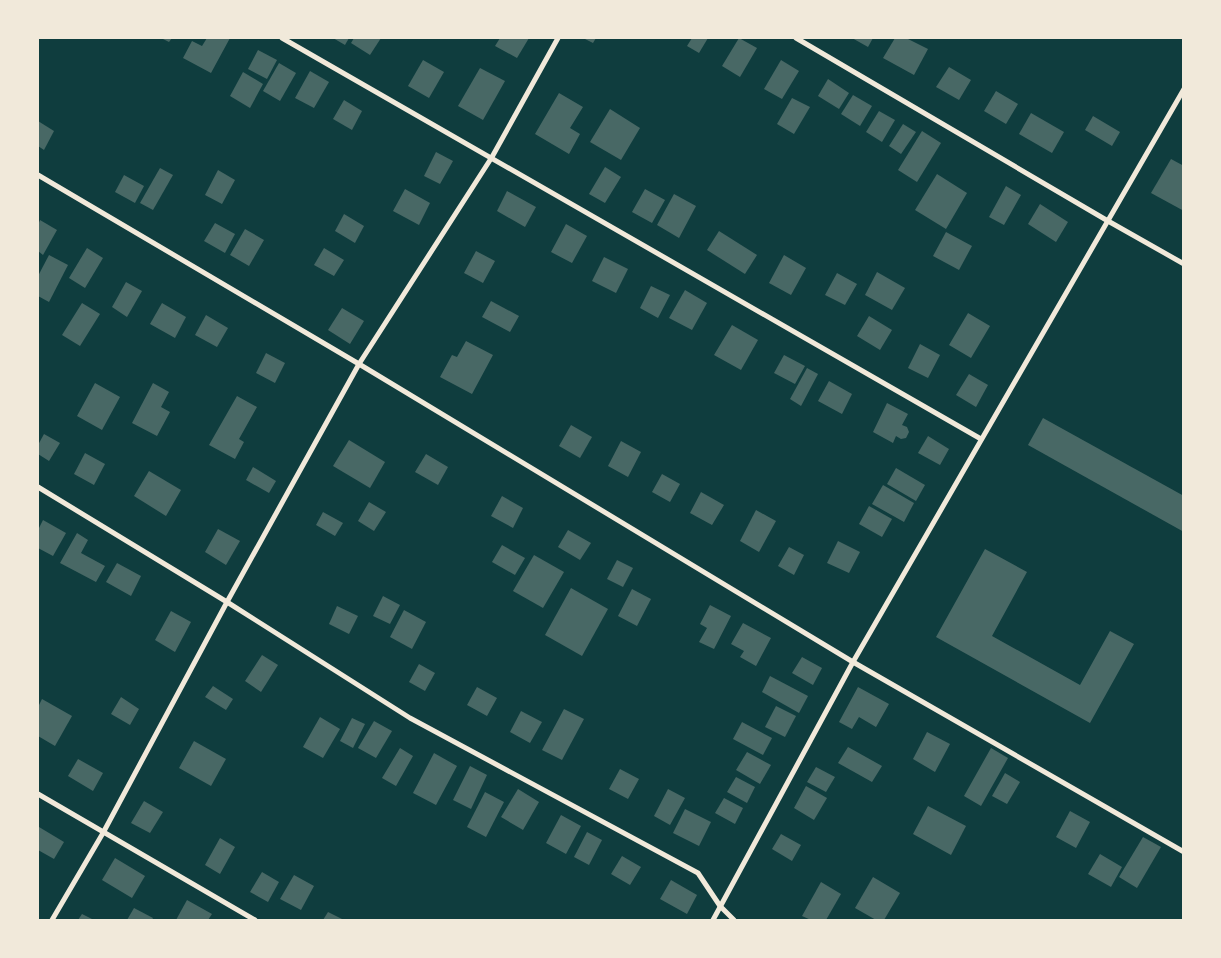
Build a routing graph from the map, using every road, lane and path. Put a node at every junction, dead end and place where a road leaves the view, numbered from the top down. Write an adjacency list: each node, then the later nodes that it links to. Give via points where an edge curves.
1 (282, 38): 5 (street)
2 (558, 38): 5 (street)
3 (796, 38): 7 (street)
4 (1184, 89): 7 (street)
5 (492, 157): 9 (street); 10 (street)
6 (38, 175): 9 (street)
7 (1108, 221): 8 (street); 10 (street)
8 (1184, 264)
9 (359, 364): 12 (street); 13 (street)
10 (981, 439): 13 (street)
11 (38, 487): 12 (street)
12 (226, 602): 15 (street); 17 (street, via 410,718 698,873)
13 (853, 662): 16 (street); 17 (street)
14 (38, 794): 15 (street)
15 (102, 833): 18 (street); 19 (street)
16 (1184, 852)
17 (720, 906): 20 (street); 21 (street)
18 (52, 920)
19 (255, 920)
20 (713, 920)
21 (734, 920)

